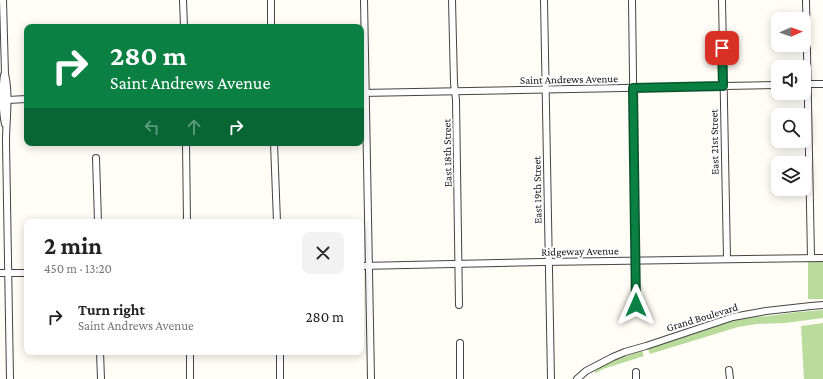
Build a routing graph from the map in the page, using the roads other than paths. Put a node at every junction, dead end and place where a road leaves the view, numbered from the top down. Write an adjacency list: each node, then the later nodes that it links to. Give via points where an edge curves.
1 (3, 0): 23 (street)
2 (183, 0): 10 (street)
3 (271, 0): 11 (street)
4 (364, 0): 12 (street)
5 (452, 0): 20 (street, East 18th Street)
6 (544, 0): 19 (street, East 19th Street)
7 (632, 0): 18 (street)
8 (722, 0): 17 (street, East 21st Street)
9 (806, 0): 13 (street)
10 (184, 24)
11 (271, 24)
12 (364, 24)
13 (806, 60)
14 (811, 84): 15 (street)
15 (823, 84)
16 (771, 85): 17 (street, Saint Andrews Avenue)
17 (723, 86): 18 (street, Saint Andrews Avenue); 34 (street, East 21st Street)
18 (633, 88): 19 (street, Saint Andrews Avenue); 35 (street)
19 (545, 89): 20 (street, Saint Andrews Avenue); 36 (street, East 19th Street)
20 (455, 91): 21 (street, Saint Andrews Avenue); 37 (street, East 18th Street)
21 (364, 93)
22 (24, 99): 23 (street)
23 (3, 100): 41 (street, via 6,126)
24 (806, 100): 32 (street)
25 (364, 122): 39 (street)
26 (186, 146): 30 (street)
27 (274, 146): 31 (street)
28 (96, 158): 29 (street)
29 (98, 219)
30 (187, 219)
31 (277, 219)
32 (811, 258): 33 (street, Ridgeway Avenue); 34 (street, Ridgeway Avenue)
33 (823, 258)
34 (727, 259): 35 (street, Ridgeway Avenue)
35 (636, 260): 36 (street, Ridgeway Avenue); 44 (street)
36 (549, 262): 37 (street, Ridgeway Avenue); 59 (street, East 19th Street)
37 (458, 264): 39 (street, Ridgeway Avenue); 43 (street, East 18th Street)
38 (364, 266): 39 (street, Ridgeway Avenue)
39 (369, 266): 57 (street)
40 (0, 273): 41 (street)
41 (8, 273): 42 (street); 53 (street)
42 (24, 273)
43 (459, 305)
44 (636, 305)
45 (823, 305): 50 (street, Grand Boulevard, via 733,316 625,352)
46 (460, 343): 58 (street)
47 (100, 355): 54 (street)
48 (190, 355): 55 (street)
49 (280, 355): 56 (street)
50 (593, 368): 60 (street, Grand Boulevard); 61 (street, Grand Boulevard)
51 (730, 370): 63 (street)
52 (636, 372): 62 (street)
53 (10, 379)
54 (101, 379)
55 (190, 379)
56 (280, 379)
57 (371, 379)
58 (460, 379)
59 (551, 379)
60 (577, 379)
61 (583, 379)
62 (636, 379)
63 (730, 379)

